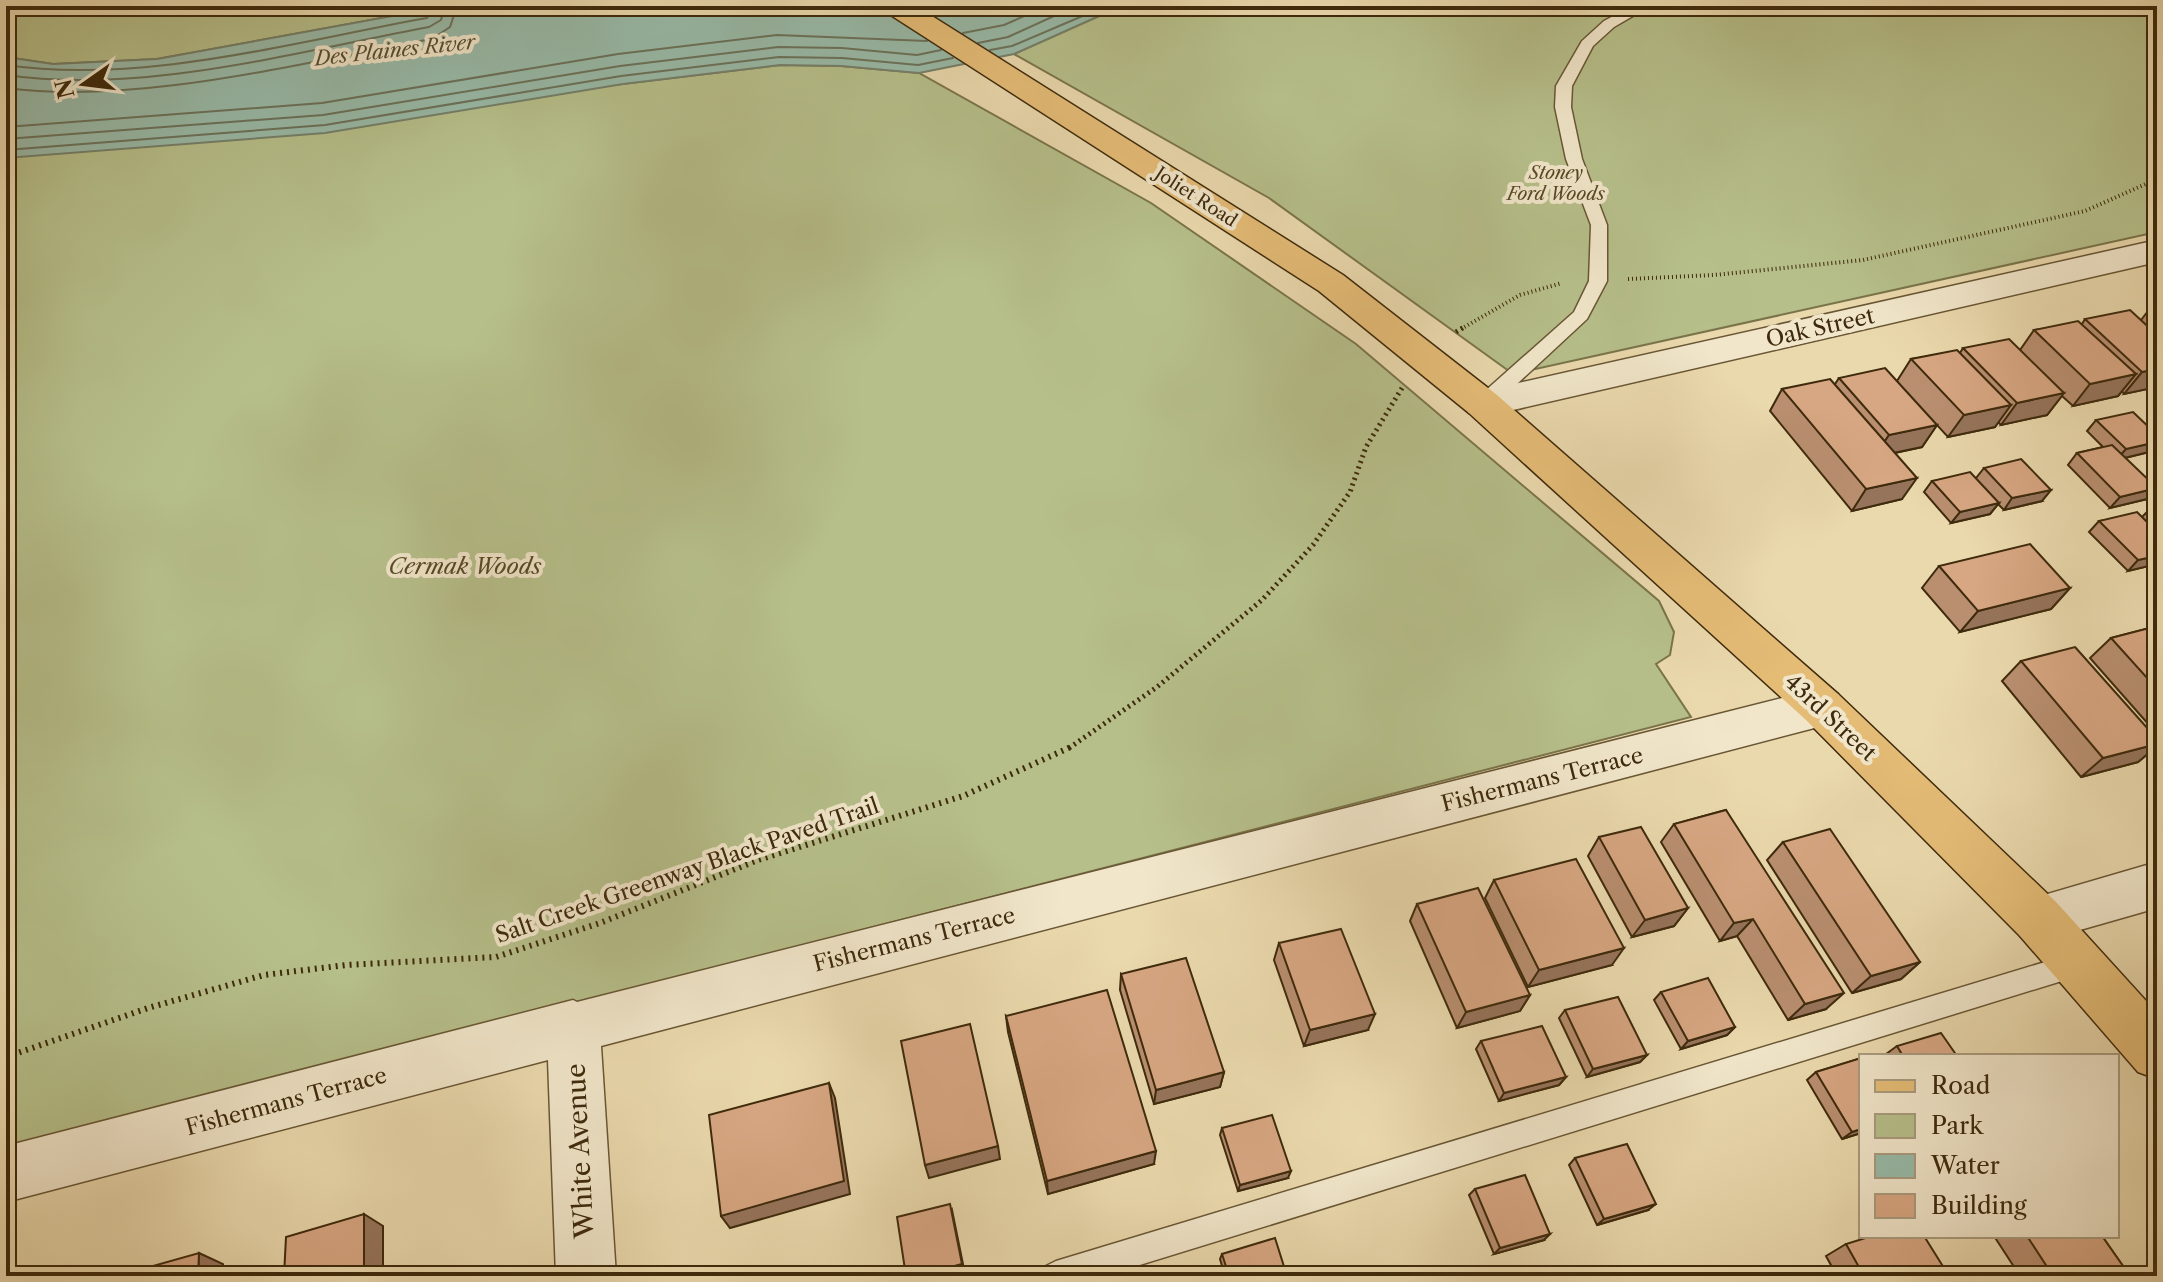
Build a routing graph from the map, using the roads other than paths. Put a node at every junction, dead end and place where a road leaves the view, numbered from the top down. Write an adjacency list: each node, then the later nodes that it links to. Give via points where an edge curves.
1 (896, 6): 4 (main road, Joliet Road, via 1331,283)
2 (1643, 6): 4 (lane, via 1609,24 1587,44 1564,86 1574,159 1599,225 1598,281 1581,315)
3 (2157, 251): 4 (street, Oak Street)
4 (1483, 404): 5 (main road, 43rd Street)
5 (1822, 707): 7 (main road, 43rd Street); 9 (street, Fishermans Terrace)
6 (2157, 885): 7 (street)
7 (2038, 919): 8 (main road, 43rd Street)
8 (2078, 964): 10 (main road, 43rd Street); 13 (lane)
9 (573, 1026): 11 (street, Fishermans Terrace); 12 (street, White Avenue)
10 (2157, 1053)
11 (6, 1174)
12 (586, 1276)
13 (1056, 1276)

